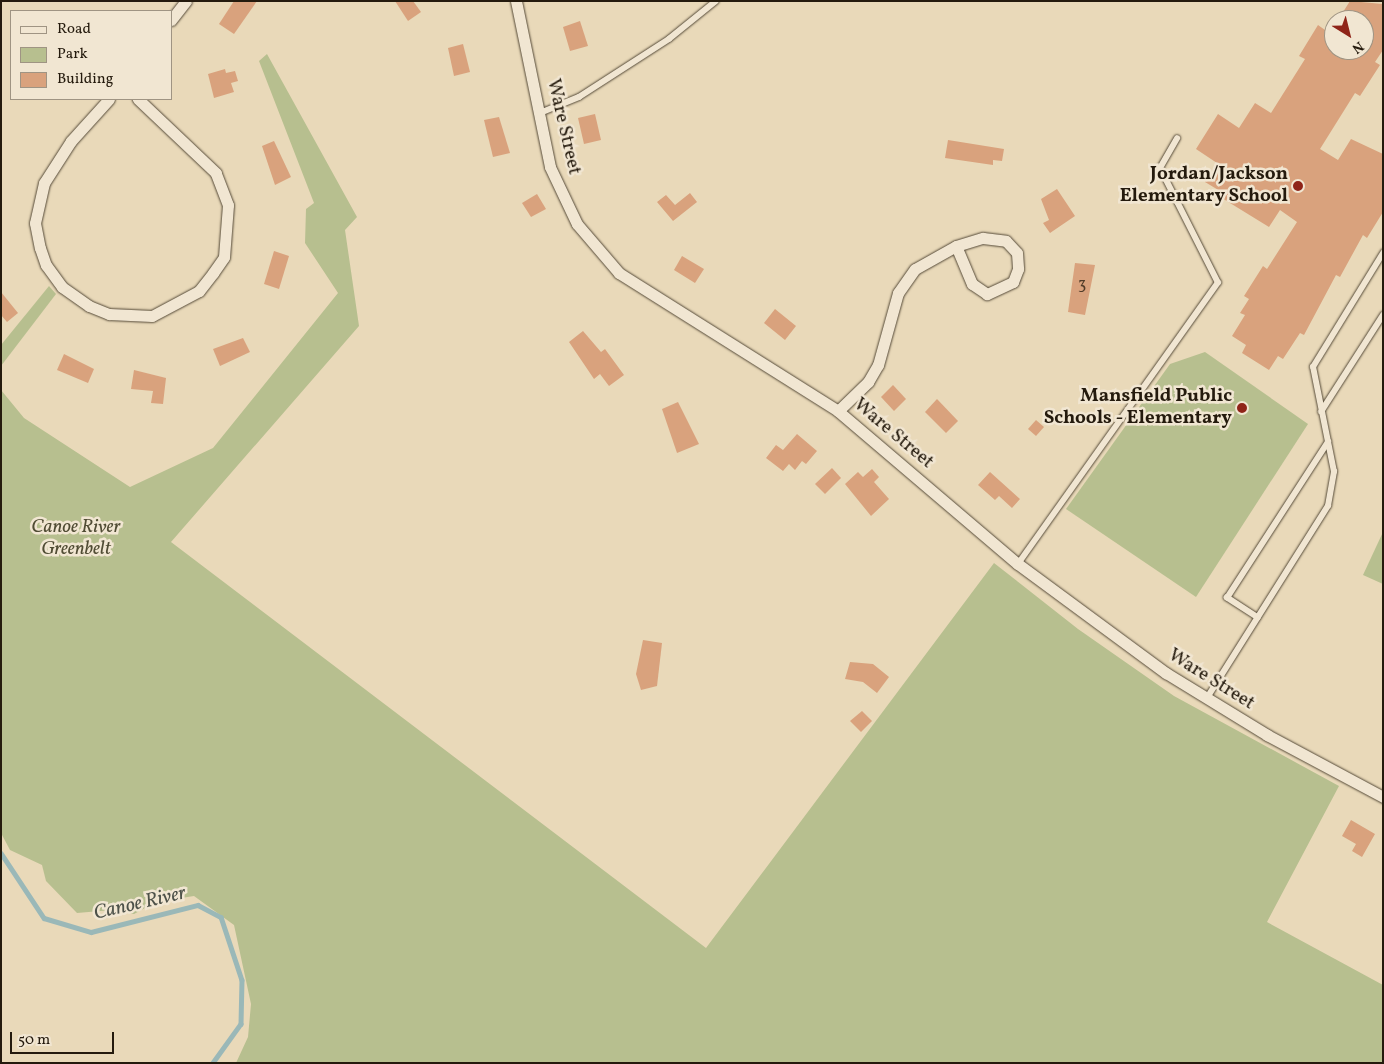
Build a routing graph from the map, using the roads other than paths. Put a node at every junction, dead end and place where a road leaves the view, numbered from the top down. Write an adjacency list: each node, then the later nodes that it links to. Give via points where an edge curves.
1 (186, 1): 4 (street)
2 (516, 1): 7 (street, Ware Street)
3 (716, 1): 7 (lane, via 645,55 579,97)
4 (172, 19)
5 (108, 100): 6 (street, via 71,141 44,183 35,223 40,248 46,265 62,288 88,306 109,314 152,316 199,291 224,257 228,205 216,173)
6 (139, 100)
7 (540, 113): 12 (street, Ware Street, via 550,166 563,196 577,224 618,274)
8 (1177, 138): 15 (lane, via 1160,168 1218,283)
9 (956, 246): 9 (street, via 983,238 1006,241 1017,253 1018,269 1013,282 987,294 972,284); 12 (street, via 915,269 898,293 878,365 868,382)
10 (1383, 253): 13 (lane, via 1314,367)
11 (1383, 315): 13 (lane)
12 (838, 411): 15 (street, Ware Street)
13 (1321, 412): 14 (lane)
14 (1328, 442): 16 (lane, via 1334,472 1328,506); 16 (lane, via 1227,598)
15 (1018, 564): 17 (street, Ware Street)
16 (1258, 618): 17 (lane)
17 (1206, 699): 18 (street, Ware Street)
18 (1383, 797)

